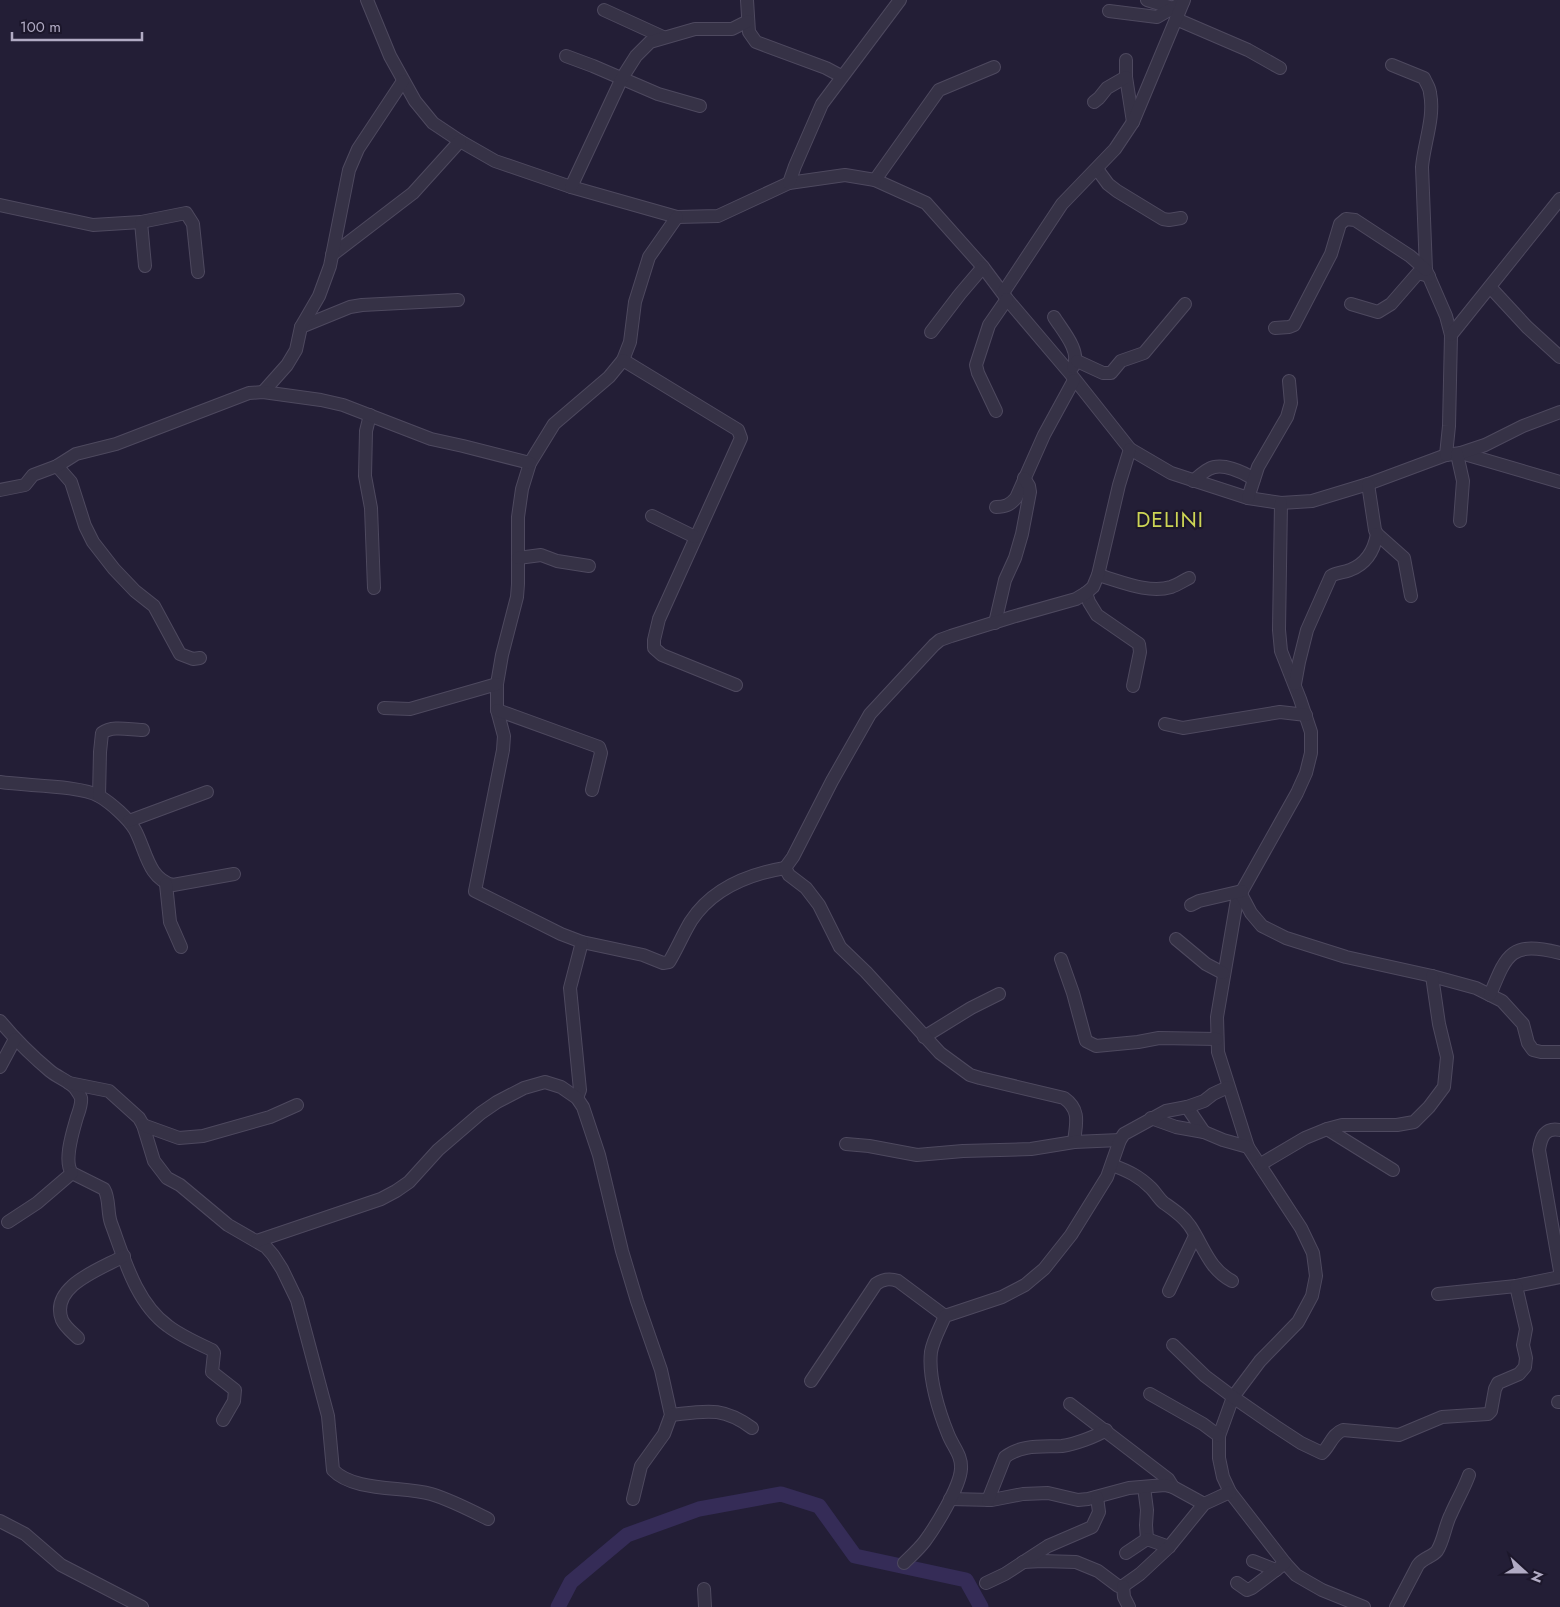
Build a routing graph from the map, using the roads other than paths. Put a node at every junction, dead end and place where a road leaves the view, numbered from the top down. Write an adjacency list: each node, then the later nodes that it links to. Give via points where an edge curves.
1 (367, 0): 18 (street)
2 (747, 0): 8 (street)
3 (900, 0): 15 (street)
4 (1147, 0): 5 (street)
5 (1179, 7): 7 (street, via 1157,16); 14 (street); 21 (street)
6 (604, 10): 9 (street)
7 (1109, 11)
8 (748, 21): 9 (street, via 732,29 695,29); 15 (street, via 749,32 756,42)
9 (663, 37): 17 (street, via 650,42)
10 (566, 56): 17 (street)
11 (1126, 60): 16 (street)
12 (1392, 65): 36 (street, via 1424,78 1430,92 1431,113 1422,167)
13 (994, 67): 24 (street, via 939,90)
14 (1280, 68)
15 (841, 76): 25 (street, via 822,104)
16 (1126, 77): 19 (street, via 1107,88); 21 (street)
17 (622, 78): 20 (street, via 658,94); 26 (street)
18 (403, 81): 22 (street, via 433,122); 32 (street, via 358,150 349,170)
19 (1094, 102)
20 (700, 106)
21 (1133, 122): 23 (street, via 1115,149)
22 (460, 141): 26 (street, via 495,160); 32 (street, via 413,193)
23 (1096, 169): 30 (street, via 1117,192 1163,219); 38 (street, via 1062,204)
24 (875, 180): 25 (street, via 845,175); 34 (street, via 926,203)
25 (790, 183): 29 (street, via 718,216)
26 (571, 187): 29 (street)
27 (1560, 199): 37 (street)
28 (0, 205): 31 (street, via 93,225)
29 (677, 217): 48 (street, via 649,257 635,302 630,342)
30 (1181, 218)
31 (141, 222): 33 (street); 35 (street, via 186,213 193,224)
32 (332, 255): 43 (street, via 319,296)
33 (145, 266)
34 (983, 268): 38 (street); 45 (street)
35 (198, 272)
36 (1427, 273): 41 (street, via 1418,273 1390,304 1378,312); 44 (street, via 1410,256 1355,220 1346,219 1340,224 1331,254 1294,325); 46 (street)
37 (1490, 287): 46 (street); 47 (street)
38 (1005, 296): 50 (street); 53 (street, via 989,326 976,365)
39 (458, 300): 43 (street, via 350,307)
40 (1185, 304): 49 (street, via 1144,352 1121,361 1111,373 1103,373)
41 (1351, 304)
42 (1054, 317): 49 (street, via 1076,352)
43 (301, 327): 52 (street, via 296,350 287,366)
44 (1275, 328)
45 (931, 332)
46 (1451, 335): 57 (street, via 1448,426)
47 (1560, 357)
48 (623, 360): 58 (street, via 609,377 554,424); 72 (street, via 738,430 741,438)
49 (1076, 361): 50 (street)
50 (1071, 376): 56 (street); 60 (street)
51 (1289, 380): 61 (street, via 1291,402 1287,417)
52 (263, 392): 55 (street, via 321,400); 59 (street, via 227,400 116,444 76,454)
53 (996, 411)
54 (1560, 412): 57 (street, via 1485,445)
55 (370, 416): 58 (street, via 431,440); 77 (street, via 364,476 371,508)
56 (1130, 449): 62 (street, via 1171,473); 75 (street)
57 (1455, 454): 63 (street); 64 (street); 70 (street, via 1463,481)
58 (530, 463): 73 (street, via 519,505)
59 (57, 466): 65 (street, via 33,476 25,485); 81 (street, via 71,482 93,542 114,569 154,606 180,654)
60 (1024, 478): 68 (street, via 1016,498 1004,507); 80 (street, via 1030,492 1022,534 1005,580)
61 (1254, 479): 62 (street, via 1235,469 1220,467 1210,468); 66 (street)
62 (1193, 481): 66 (street)
63 (1560, 482)
64 (1368, 484): 67 (street, via 1312,501); 71 (street)
65 (0, 490)
66 (1248, 498): 67 (street)
67 (1281, 503): 85 (street, via 1279,630 1282,651)
68 (996, 507)
69 (652, 516): 72 (street)
70 (1460, 521)
71 (1378, 534): 79 (street, via 1404,558); 85 (street, via 1374,549 1362,564 1331,576 1307,630)
72 (695, 537): 83 (street, via 659,619 654,648 662,655)
73 (518, 558): 74 (street, via 541,555); 82 (street, via 516,603)
74 (589, 566)
75 (1098, 575): 76 (street, via 1144,588 1160,589); 78 (street)
76 (1189, 578)
77 (374, 588)
78 (1086, 593): 80 (street, via 1076,599); 84 (street, via 1097,615 1139,644)
79 (1410, 596)
80 (995, 623): 96 (street, via 940,640 870,714)
81 (200, 658)
82 (497, 684): 86 (street, via 410,709); 87 (street)
83 (736, 685)
84 (1133, 686)
85 (1295, 686): 88 (street)
86 (384, 708)
87 (497, 710): 92 (street, via 599,747 601,753); 102 (street, via 504,736 503,750 475,891)
88 (1306, 715): 89 (street, via 1280,712 1183,728); 99 (street, via 1311,732 1311,754 1306,773)
89 (1165, 724)
90 (142, 730): 94 (street, via 115,728 102,733)
91 (0, 782): 94 (street, via 76,790)
92 (592, 790)
93 (207, 792): 95 (street)
94 (99, 796): 95 (street)
95 (129, 821): 98 (street, via 149,866)
96 (785, 868): 102 (street, via 745,878 712,899 692,920 669,962 662,963 643,955); 111 (street, via 819,905 840,947)
97 (234, 874): 98 (street, via 173,886)
98 (166, 884): 103 (street, via 170,922)
99 (1241, 892): 100 (street); 106 (street); 107 (street, via 1262,926 1286,938 1346,957)
100 (1191, 905)
101 (1176, 939): 106 (street, via 1206,964)
102 (582, 942): 118 (street, via 570,988 580,1090)
103 (181, 947)
104 (1560, 953): 109 (street, via 1530,948 1518,950 1503,964)
105 (1061, 959): 113 (street, via 1086,1041 1090,1044 1096,1046 1159,1038)
106 (1223, 973): 113 (street)
107 (1432, 976): 109 (street); 123 (street, via 1447,1057 1444,1087 1414,1122 1342,1125)
108 (999, 994): 111 (street)
109 (1490, 995): 114 (street, via 1502,1001 1523,1024 1533,1050)
110 (0, 1021): 112 (street)
111 (924, 1037): 127 (street, via 970,1075 1070,1102 1076,1112)
112 (15, 1039): 115 (street); 116 (street, via 50,1071)
113 (1217, 1039): 117 (street)
114 (1560, 1052)
115 (0, 1067)
116 (69, 1083): 122 (street, via 109,1090); 133 (street, via 81,1099 68,1162)
117 (1228, 1087): 120 (street); 129 (street)
118 (577, 1098): 136 (street, via 561,1087 545,1082 524,1088 481,1113 396,1191); 152 (street, via 599,1155 622,1251 661,1370)
119 (297, 1105): 122 (street, via 270,1117 203,1136 179,1138)
120 (1187, 1107): 121 (street); 125 (street)
121 (1151, 1118): 125 (street); 126 (street, via 1124,1134)
122 (143, 1125): 136 (street, via 154,1162 167,1178 228,1225)
123 (1327, 1129): 130 (street); 132 (street)
124 (1560, 1130): 137 (street, via 1546,1131 1541,1138 1540,1150)
125 (1204, 1132): 129 (street)
126 (1120, 1140): 127 (street); 131 (street)
127 (1074, 1142): 128 (street, via 1032,1149 917,1155)
128 (846, 1144)
129 (1248, 1147): 130 (street)
130 (1261, 1164): 150 (street, via 1301,1228 1313,1254 1316,1276 1312,1296 1298,1322 1260,1361)
131 (1112, 1165): 135 (street, via 1132,1172 1182,1217); 145 (street, via 1071,1235 1044,1269 1025,1285 1002,1297)
132 (1393, 1170)
133 (72, 1173): 134 (street); 138 (street, via 106,1193 109,1217)
134 (8, 1222)
135 (1195, 1236): 141 (street, via 1213,1267); 143 (street)
136 (257, 1241): 166 (street, via 273,1255 296,1300 328,1416 333,1470 345,1479 371,1486 429,1494)
137 (1559, 1255): 139 (street)
138 (124, 1256): 146 (street, via 77,1282 62,1297 63,1322); 153 (street, via 135,1284 156,1316 167,1326 212,1350 212,1372 235,1390 234,1401)
139 (1560, 1271)
140 (1560, 1276): 142 (street)
141 (1232, 1281)
142 (1516, 1286): 144 (street); 150 (street, via 1526,1329 1523,1345 1525,1367 1519,1374 1498,1383 1492,1412 1488,1414 1442,1417 1399,1435 1343,1430 1334,1436 1322,1453 1281,1431)
143 (1169, 1290)
144 (1438, 1294)
145 (944, 1316): 148 (street, via 898,1281 880,1281); 163 (street, via 931,1350 930,1366 940,1412 960,1458 959,1482)
146 (78, 1338)
147 (1173, 1345): 150 (street, via 1205,1376)
148 (811, 1381)
149 (1150, 1394): 156 (street)
150 (1233, 1396): 156 (street)
151 (1070, 1404): 155 (street)
152 (671, 1414): 154 (street, via 727,1413); 162 (street, via 664,1434 641,1466)
153 (223, 1420)
154 (752, 1428)
155 (1106, 1430): 159 (street); 164 (street, via 1072,1444 1032,1446 1011,1453 1003,1461)
156 (1219, 1436): 160 (street, via 1219,1458)
157 (1469, 1475): 183 (street, via 1438,1548 1418,1565)
158 (1144, 1486): 159 (street); 161 (street); 168 (street)
159 (1173, 1486): 165 (street)
160 (1230, 1492): 165 (street); 174 (street)
161 (1097, 1497): 164 (street, via 1078,1500 1048,1493); 172 (street, via 1099,1512 1092,1527 1048,1546)
162 (634, 1499)
163 (950, 1499): 164 (street); 173 (street, via 924,1542)
164 (988, 1500)
165 (1204, 1504): 169 (street)
166 (488, 1519)
167 (0, 1521): 179 (street, via 25,1534 61,1565)
168 (1147, 1539): 169 (street); 170 (street)
169 (1169, 1547): 177 (street)
170 (1126, 1553)
171 (1253, 1561): 174 (street)
172 (1023, 1562): 175 (street); 177 (street, via 1076,1562 1098,1570 1118,1586)
173 (904, 1563)
174 (1281, 1567): 176 (street, via 1247,1590); 182 (street, via 1322,1590)
175 (986, 1583)
176 (1237, 1583)
177 (1123, 1586): 181 (street)
178 (704, 1589): 180 (street)
179 (142, 1607)
180 (705, 1607)
181 (1129, 1607)
182 (1364, 1607)
183 (1396, 1607)

